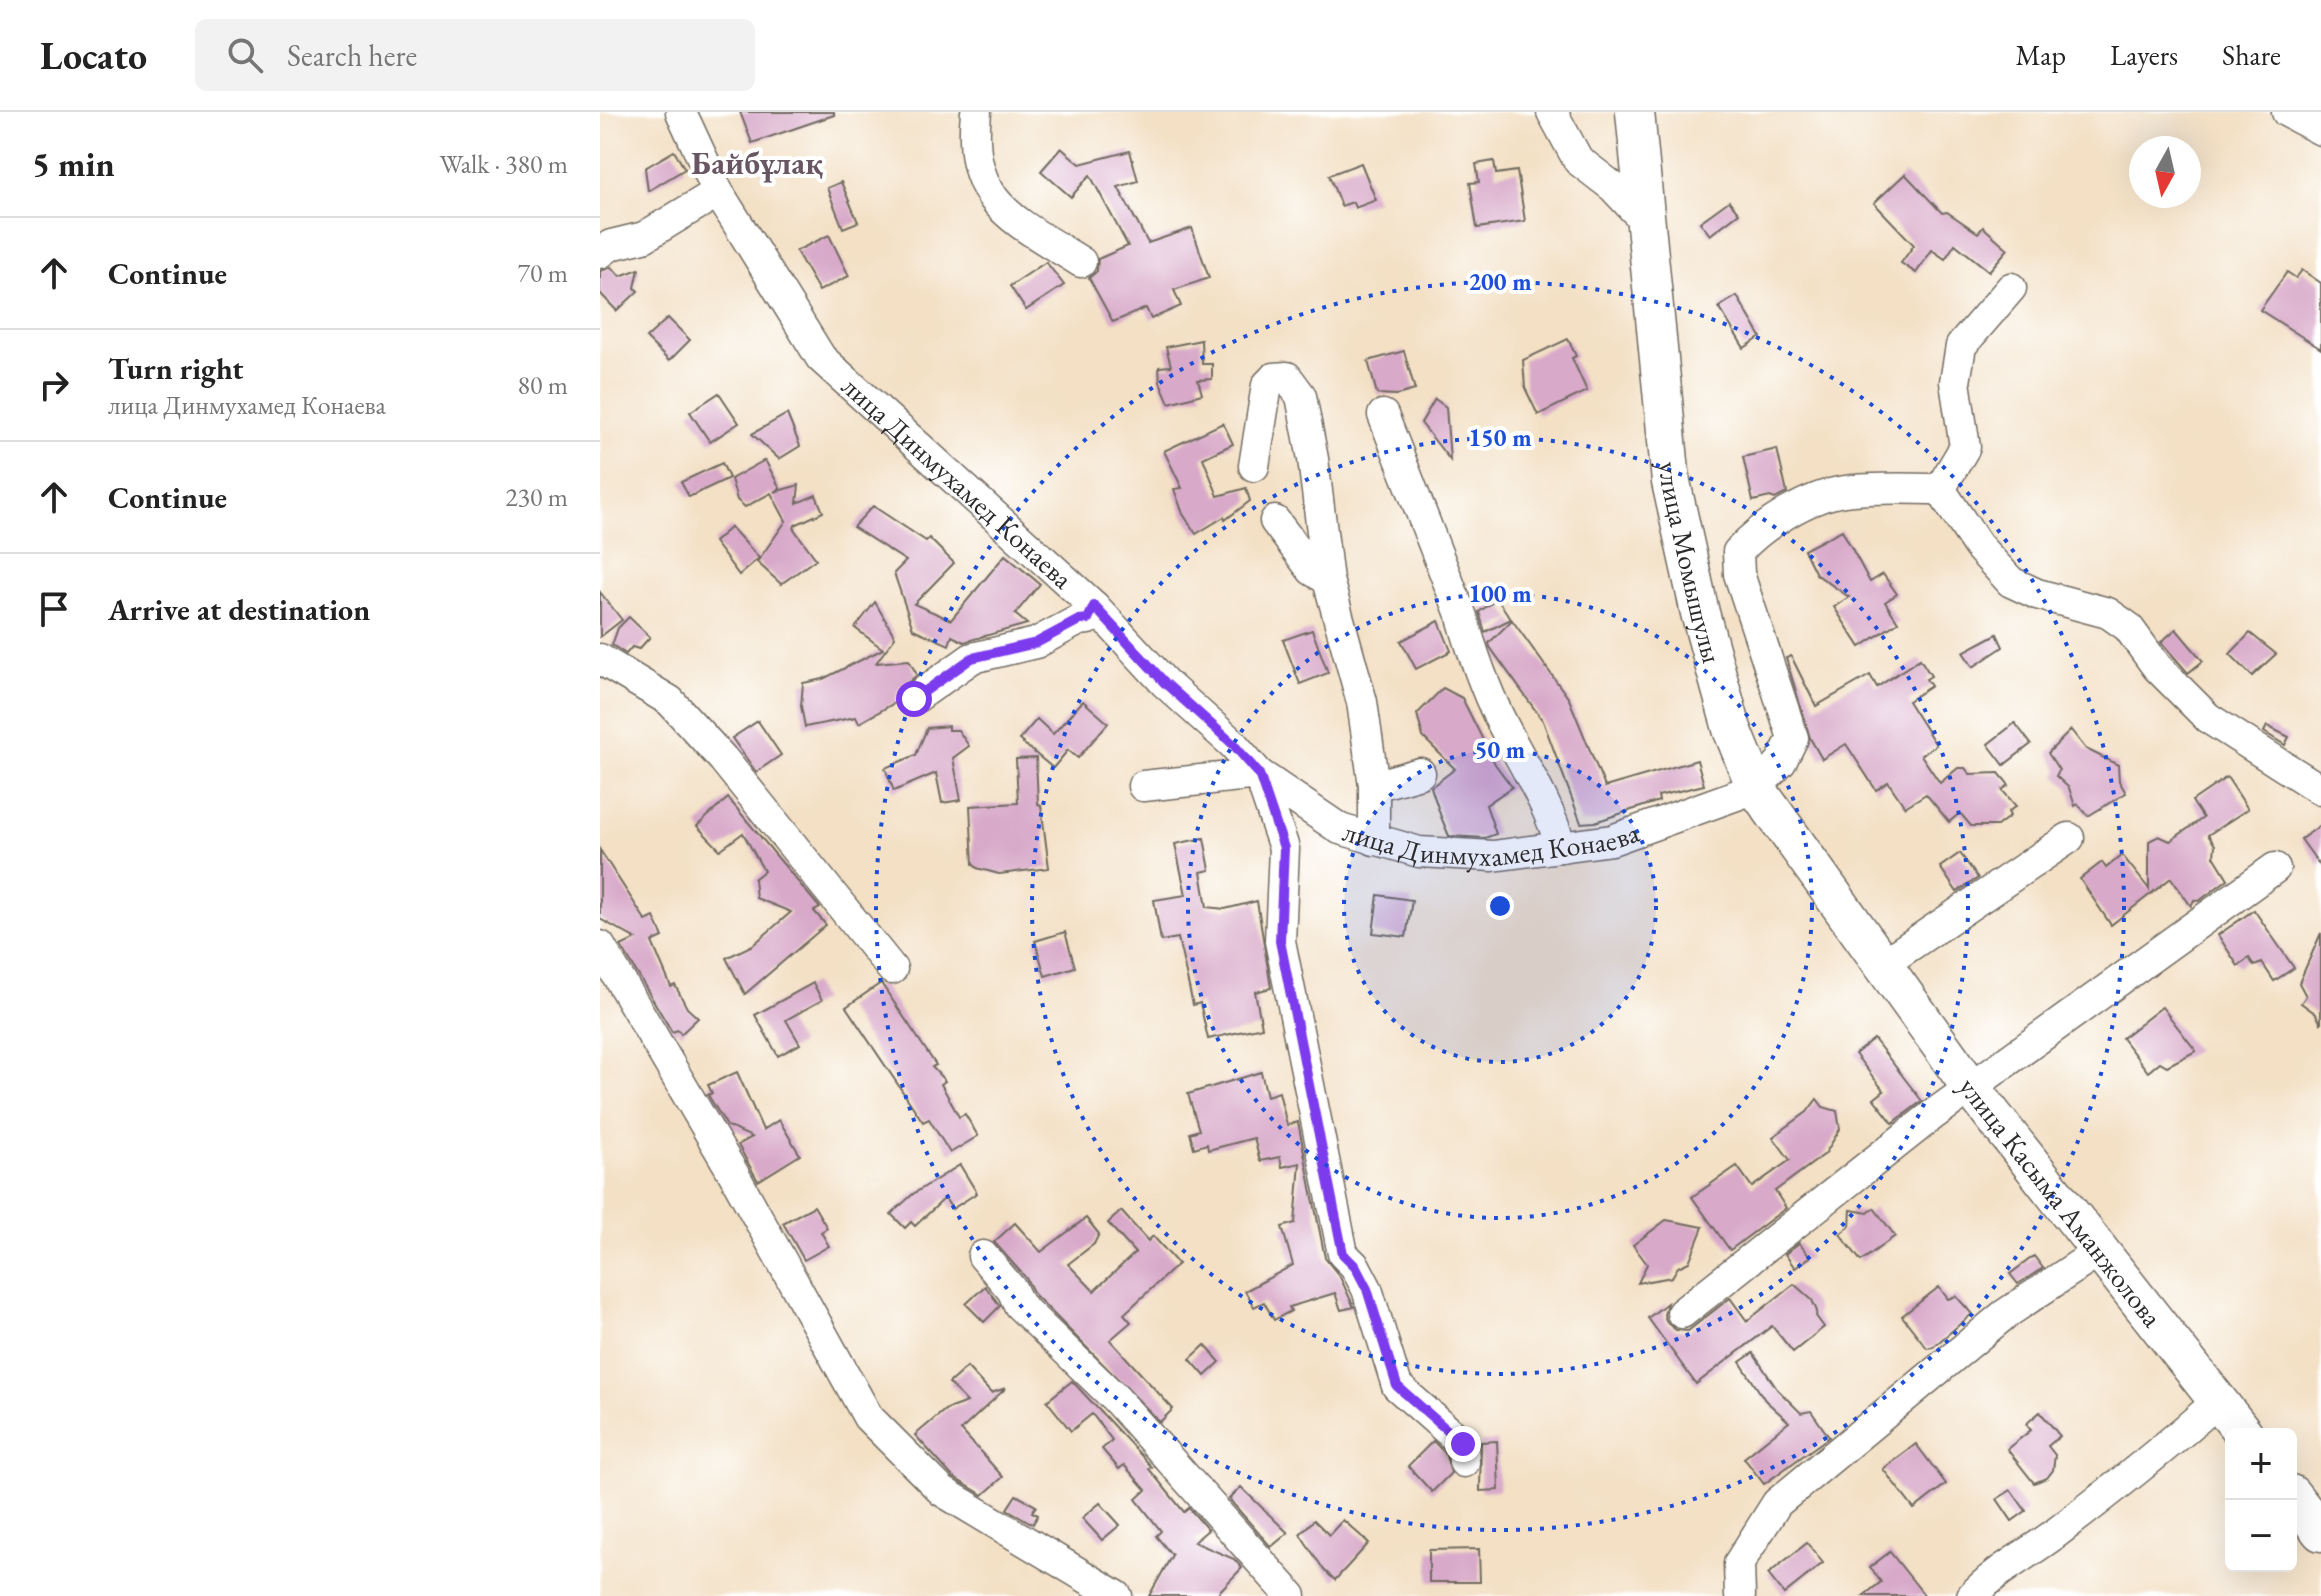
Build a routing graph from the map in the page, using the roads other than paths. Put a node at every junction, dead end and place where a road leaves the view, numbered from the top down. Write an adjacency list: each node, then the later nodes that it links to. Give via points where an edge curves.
1 (681, 112): 7 (street, лица Динмухамед Конаева)
2 (976, 112): 10 (street, via 973,144 986,187 1001,211)
3 (1552, 112): 8 (street, via 1578,160)
4 (1635, 112): 8 (main road, улица Момышулы)
5 (2287, 112): 6 (street)
6 (2321, 130)
7 (718, 192): 9 (street, via 644,237); 17 (street, лица Динмухамед Конаева, via 821,358)
8 (1644, 220): 24 (main road, улица Момышулы, via 1671,482 1724,700)
9 (600, 253)
10 (1081, 262)
11 (2011, 288): 14 (street, via 1961,346 1955,382 1965,447)
12 (1383, 415): 29 (street, via 1470,649)
13 (1254, 466): 16 (street, via 1267,385 1287,377 1301,396)
14 (1940, 489): 24 (street, via 1843,491 1756,532 1738,552 1739,574 1793,738 1781,762); 25 (street, via 1978,546 2011,582 2108,613 2128,627 2157,667 2208,718)
15 (1275, 521): 16 (street, via 1312,570)
16 (1328, 580): 23 (street, via 1362,702)
17 (1094, 606): 19 (street, via 1088,619 1055,635 972,658); 21 (street, лица Динмухамед Конаева)
18 (600, 659): 34 (street, via 670,701)
19 (914, 699)
20 (1420, 773): 23 (street)
21 (1259, 774): 22 (street); 26 (street, лица Динмухамед Конаева); 30 (street)
22 (1143, 786)
23 (1374, 786): 28 (street)
24 (1756, 788): 29 (street, лица Динмухамед Конаева, via 1612,840); 33 (main road, улица Момышулы)
25 (2321, 790)
26 (1340, 829): 28 (street, лица Динмухамед Конаева); 30 (street, via 1311,821)
27 (2069, 838): 33 (street)
28 (1374, 840): 29 (street, лица Динмухамед Конаева, via 1419,852 1493,856)
29 (1561, 847)
30 (1284, 848): 41 (street, via 1280,941 1343,1254 1367,1289 1397,1386 1463,1444)
31 (2275, 868): 35 (street)
32 (600, 946): 45 (street, via 868,1417 942,1491)
33 (1883, 964): 35 (main road, улица Касыма Аманжолова)
34 (892, 969)
35 (1972, 1089): 36 (main road, улица Касыма Аманжолова); 38 (street)
36 (2100, 1251): 39 (main road, улица Касыма Аманжолова); 44 (street, via 2004,1315 1777,1503 1739,1563)
37 (983, 1256): 46 (street, via 1019,1305 1116,1399)
38 (1682, 1313)
39 (2218, 1401): 40 (main road, улица Касыма Аманжолова); 47 (street, via 2112,1491 1995,1572)
40 (2239, 1428)
41 (1464, 1462)
42 (2296, 1500): 43 (main road)
43 (2321, 1532)
44 (1753, 1595)
45 (1117, 1596)
46 (1291, 1596)
47 (1972, 1596)

